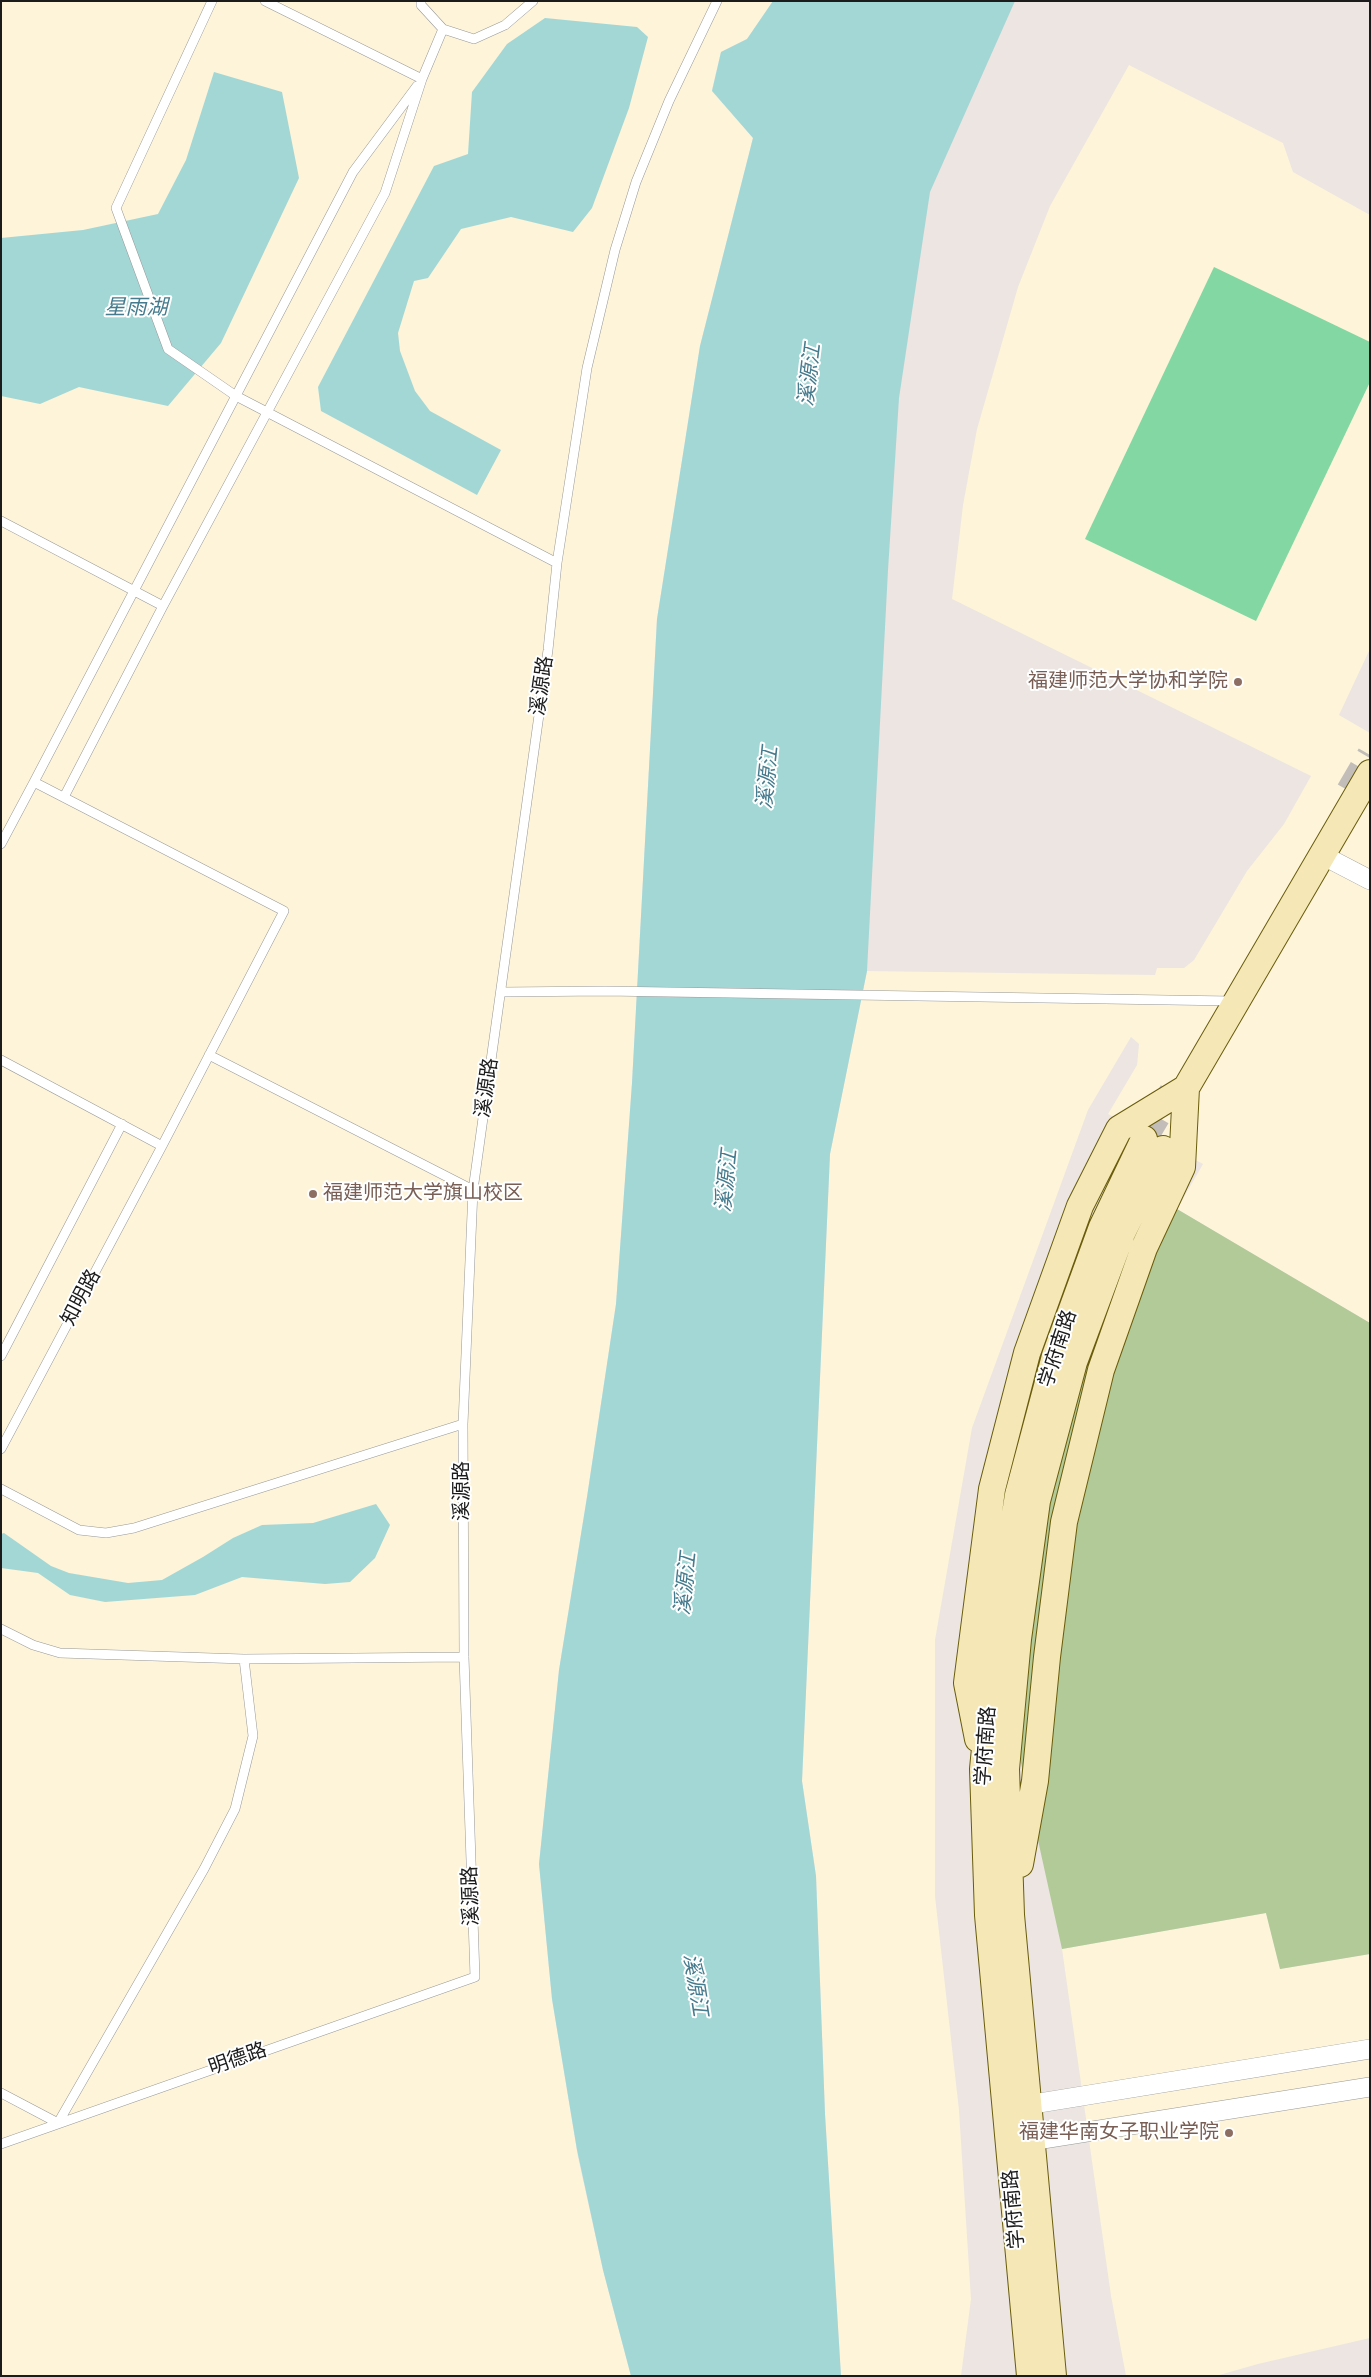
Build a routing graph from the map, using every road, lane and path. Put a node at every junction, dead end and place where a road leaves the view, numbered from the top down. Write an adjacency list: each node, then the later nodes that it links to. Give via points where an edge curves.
1 (212, 1): 8 (lane, via 116,208 168,349)
2 (266, 1): 7 (lane)
3 (421, 1): 6 (lane)
4 (533, 1): 6 (lane, via 505,25 474,38)
5 (717, 1): 11 (lane, 溪源路, via 669,102 640,173 615,250 587,368)
6 (443, 29): 7 (lane)
7 (422, 79): 8 (lane, via 353,172); 9 (lane, via 385,193)
8 (236, 396): 9 (lane); 12 (lane)
9 (268, 413): 11 (lane); 13 (lane)
10 (1, 521): 12 (lane)
11 (557, 563): 20 (lane, 溪源路)
12 (134, 592): 13 (lane); 15 (lane)
13 (163, 606): 16 (lane)
14 (1370, 773): 18 (main road)
15 (34, 782): 16 (lane); 17 (lane)
16 (64, 797): 22 (lane, 知明路, via 284,911)
17 (1, 844)
18 (1322, 855): 19 (street); 21 (main road)
19 (1370, 880)
20 (502, 992): 21 (lane); 27 (lane, 溪源路)
21 (1237, 1001): 24 (main road)
22 (209, 1055): 26 (lane, 知明路); 27 (lane)
23 (1, 1060): 25 (lane)
24 (1186, 1088): 35 (main road, via 1119,1129 1080,1206 1027,1354 992,1489 967,1683); 36 (main road, via 1182,1167 1144,1248 1101,1370 1064,1522 1035,1781)
25 (122, 1124): 26 (lane); 28 (lane)
26 (162, 1146): 30 (lane, 知明路)
27 (473, 1190): 29 (lane, 溪源路)
28 (1, 1356)
29 (463, 1424): 31 (lane, via 134,1528 106,1533 79,1530); 33 (lane, 溪源路)
30 (1, 1449)
31 (1, 1489)
32 (2, 1632): 34 (lane, via 60,1653)
33 (464, 1657): 34 (lane); 37 (lane, 溪源路)
34 (244, 1659): 42 (lane, via 253,1736 235,1809 204,1870)
35 (983, 1769): 36 (main road, 学府南路, via 996,1634 1018,1495 1054,1356 1102,1227 1154,1144 1074,1362 1037,1501 1018,1639 1006,1769); 45 (main road, 学府南路, via 988,1915)
36 (1011, 1915): 41 (main road, 学府南路)
37 (475, 1977): 42 (lane, 明德路)
38 (1370, 2049): 41 (street)
39 (1370, 2087): 43 (street)
40 (1, 2093): 42 (lane)
41 (1027, 2105): 43 (main road, 学府南路)
42 (58, 2123): 44 (lane, 明德路)
43 (1030, 2141): 46 (main road, 学府南路)
44 (1, 2144)
45 (1030, 2376)
46 (1053, 2376)

